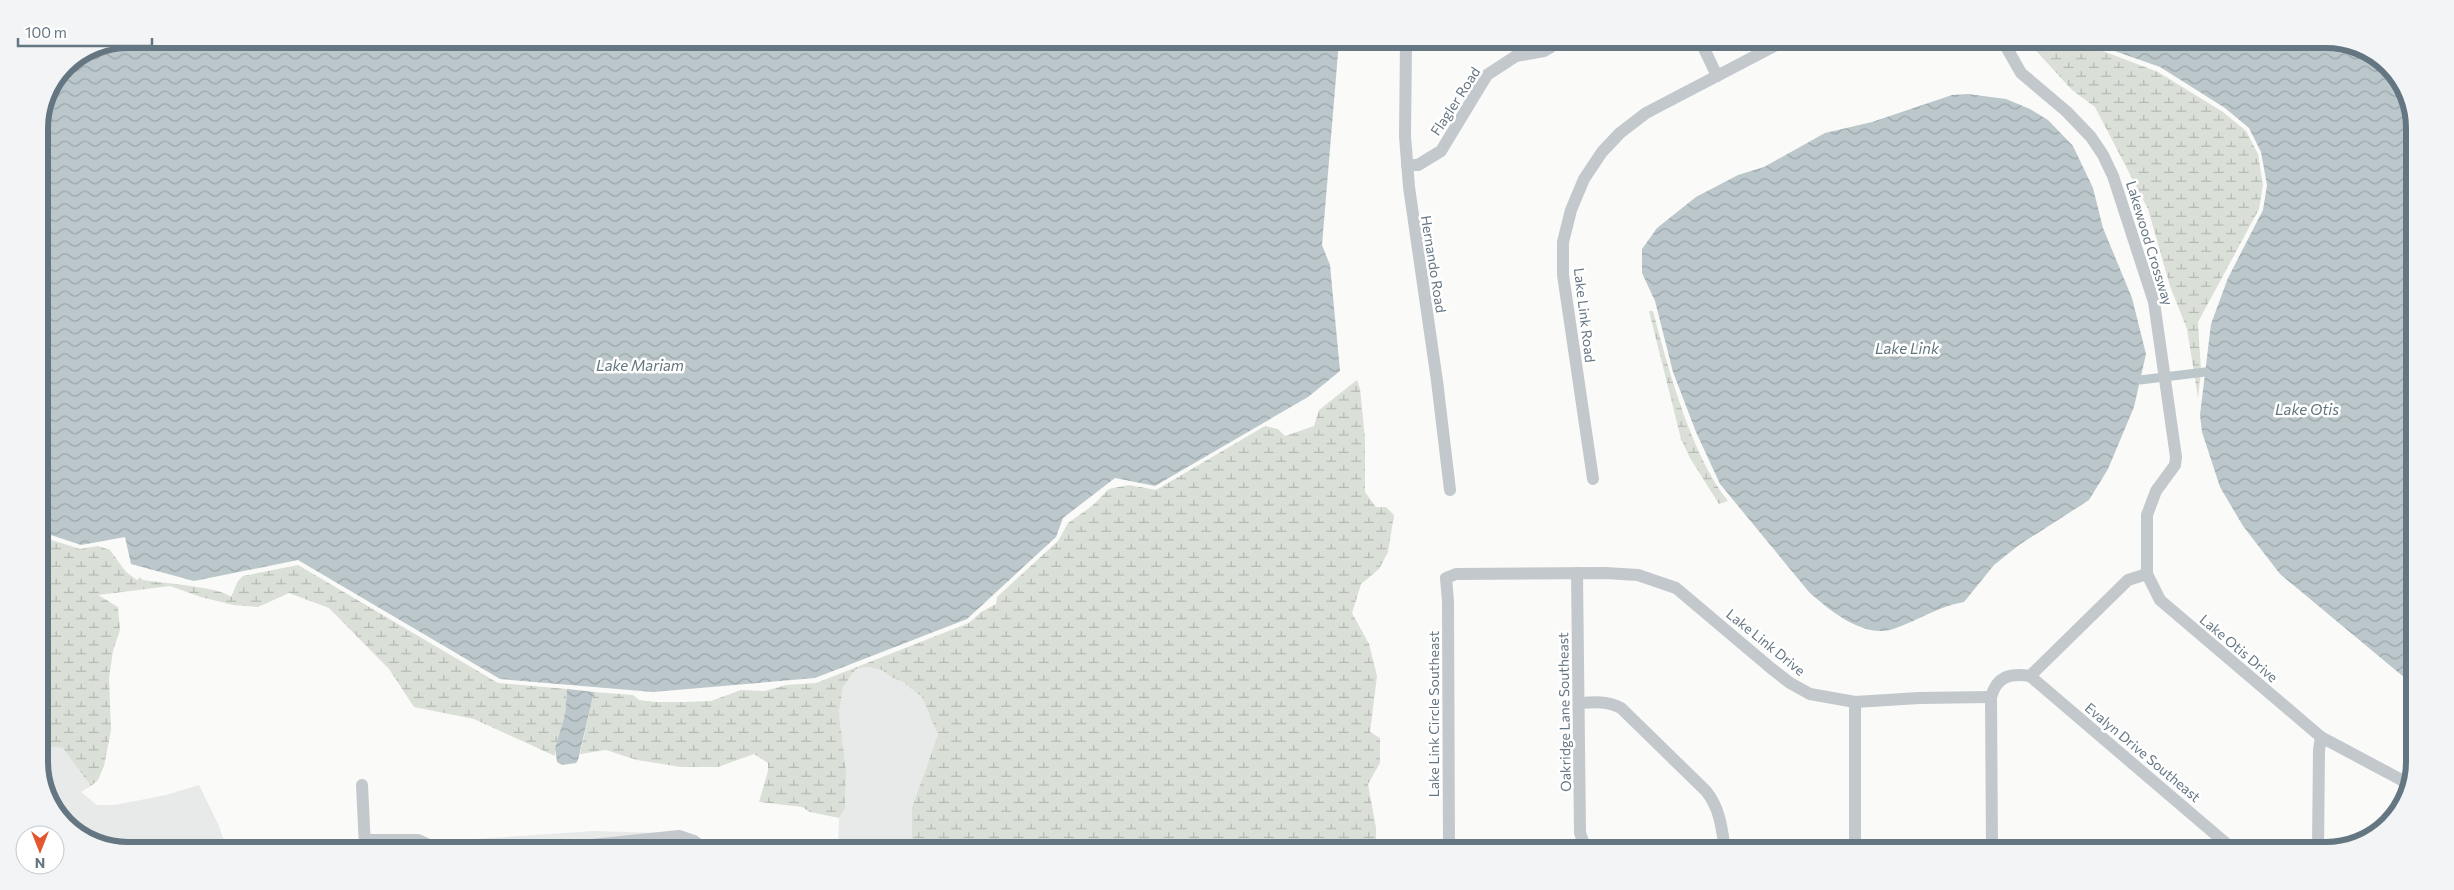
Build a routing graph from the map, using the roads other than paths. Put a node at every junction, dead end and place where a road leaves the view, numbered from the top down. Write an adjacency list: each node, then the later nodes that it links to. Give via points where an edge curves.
1 (1406, 47): 7 (street, Hernando Road)
2 (1551, 47): 7 (street, Flagler Road, via 1516,56 1487,75 1441,151 1418,165)
3 (1703, 47): 6 (street)
4 (1772, 47): 6 (street, Lake Link Road)
5 (2006, 47): 11 (street, Lakewood Crossway, via 2021,73 2066,111 2104,155 2154,302 2176,457 2175,465 2156,491 2147,515)
6 (1717, 76): 8 (street, Lake Link Road, via 1646,112 1620,133 1584,179 1570,210 1563,242 1563,275)
7 (1407, 165): 9 (street, Hernando Road, via 1412,222)
8 (1593, 479)
9 (1450, 490)
10 (1577, 574): 12 (street, Lake Link Drive, via 1456,574); 15 (street, Lake Link Drive, via 1638,575 1676,588 1790,683 1810,694); 16 (street, Oakridge Lane Southeast)
11 (2147, 574): 13 (street, via 2128,580); 17 (street, Lake Otis Drive, via 2160,600)
12 (1446, 578): 25 (street, Lake Link Circle Southeast)
13 (2030, 676): 14 (street, via 2017,674 2003,678 1994,686); 30 (street, Evalyn Drive Southeast)
14 (1991, 698): 15 (street, Lake Link Drive); 29 (street)
15 (1855, 702): 28 (street)
16 (1580, 703): 26 (street, Oakridge Lane Southeast, via 1580,833); 27 (street, via 1600,701 1621,708 1714,801)
17 (2321, 737): 18 (street, Lake Otis Drive); 31 (street)
18 (2404, 781)
19 (362, 785): 20 (street)
20 (365, 842)
21 (392, 842): 22 (street)
22 (422, 842)
23 (621, 842): 24 (street, via 679,836)
24 (695, 842)
25 (1449, 842)
26 (1583, 842)
27 (1724, 842)
28 (1855, 842)
29 (1992, 842)
30 (2223, 842)
31 (2318, 842)

